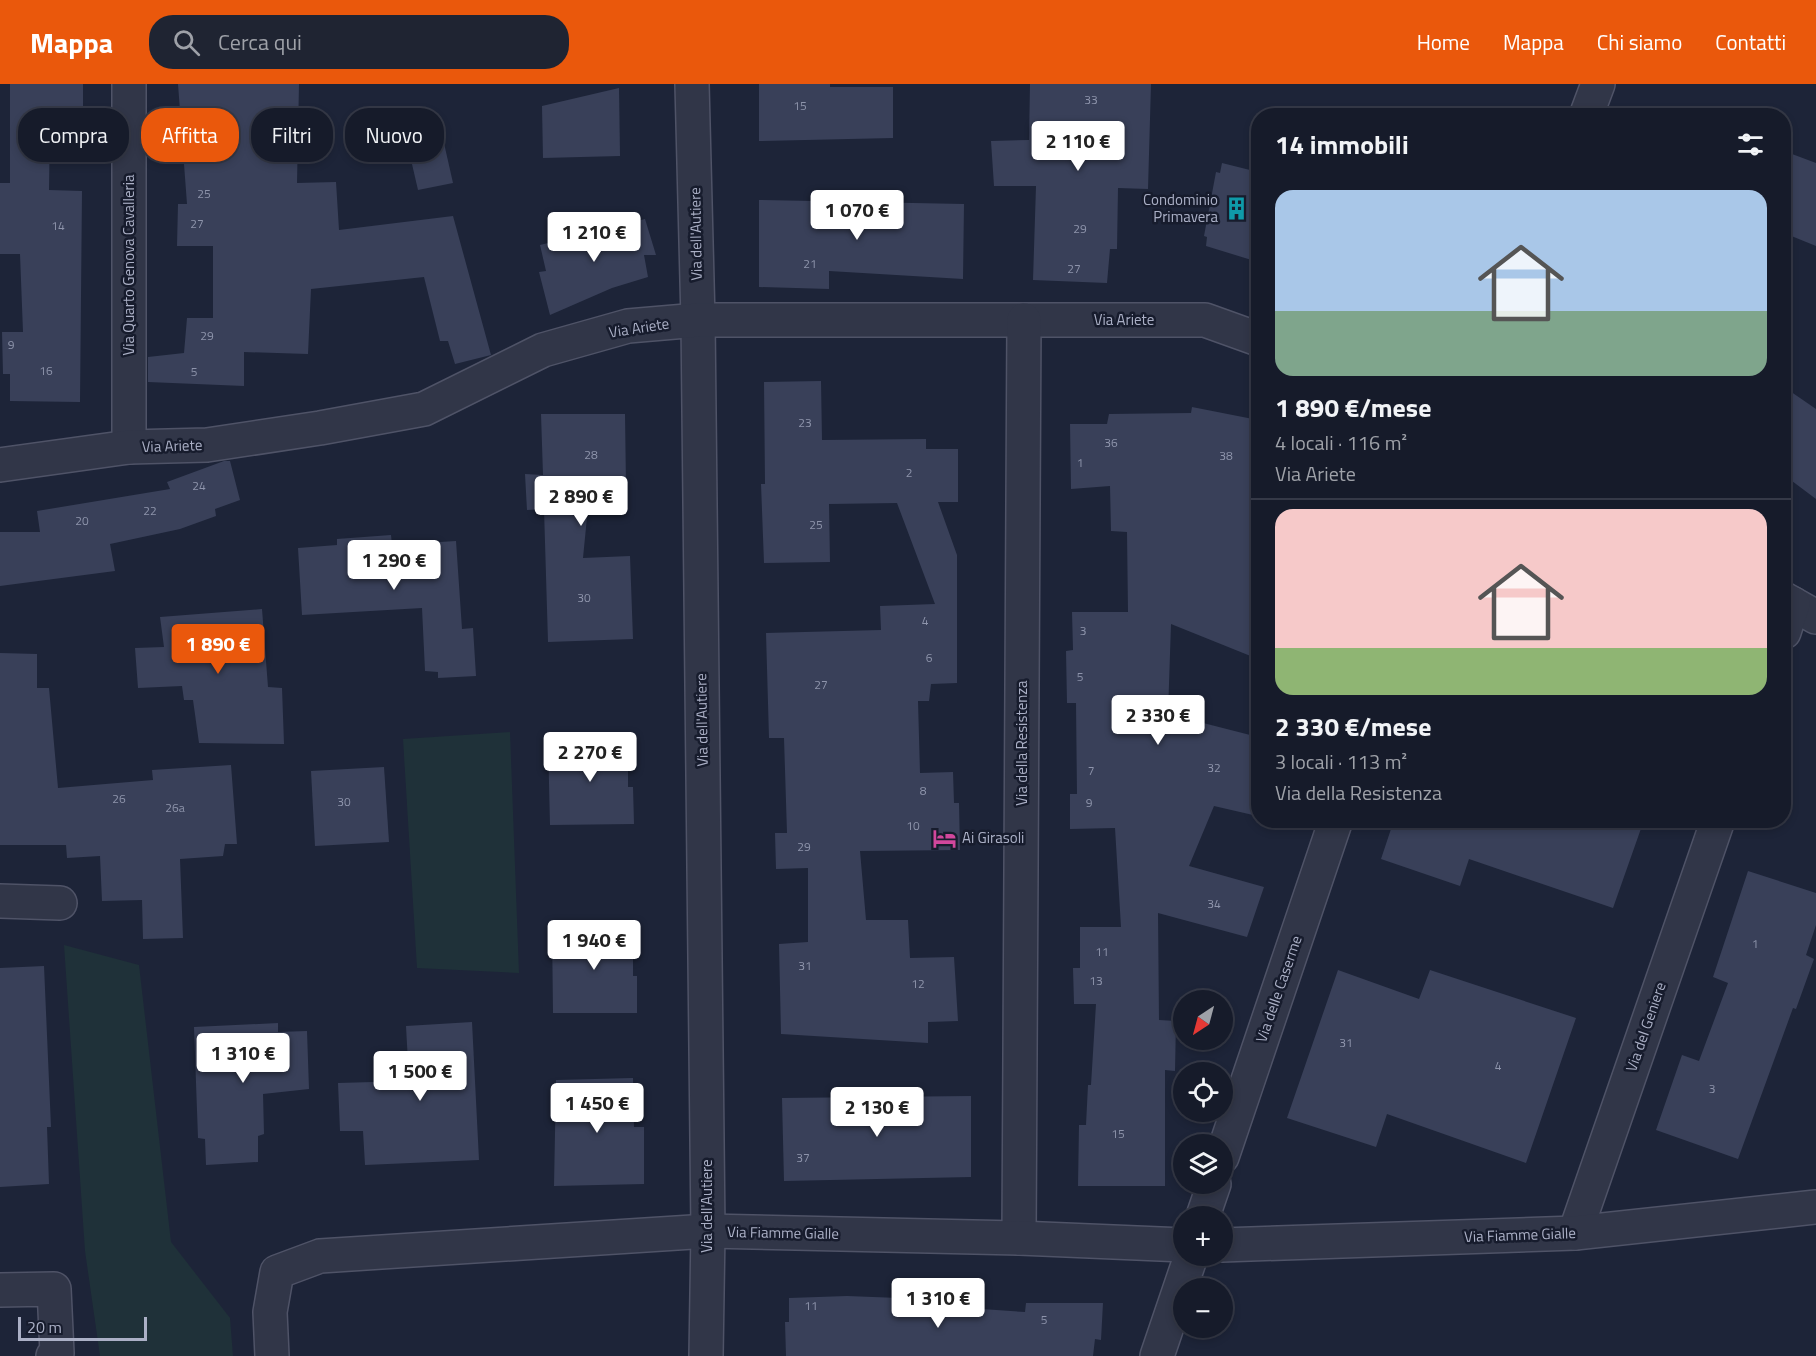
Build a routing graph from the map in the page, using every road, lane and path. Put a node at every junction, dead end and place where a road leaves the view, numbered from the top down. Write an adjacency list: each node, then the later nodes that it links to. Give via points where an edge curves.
1 (129, 84): 8 (street, Via Quarto Genova Cavalleria)
2 (692, 84): 5 (street, Via dell'Autiere)
3 (1598, 84): 4 (street)
4 (1589, 108)
5 (698, 320): 6 (street, Via Ariete); 8 (street, Via Ariete, via 628,326 543,350 424,409 207,445); 16 (street, Via dell'Autiere)
6 (1024, 320): 7 (street, Via Ariete, via 1205,320); 18 (street, Via della Resistenza)
7 (1251, 336)
8 (129, 447): 9 (street, Via Ariete)
9 (0, 465)
10 (1333, 828): 14 (street, Via delle Caserme)
11 (1715, 828): 17 (street, Via del Geniere)
12 (0, 901): 13 (street)
13 (60, 903)
14 (1230, 1134)
15 (1816, 1207): 17 (street, Via Fiamme Gialle)
16 (708, 1231): 18 (street, Via Fiamme Gialle); 24 (street, Via Fiamme Gialle, via 320,1256 278,1272 270,1312); 25 (street, Via dell'Autiere)
17 (1575, 1233): 20 (street, Via Fiamme Gialle)
18 (1019, 1238): 19 (street, Via Fiamme Gialle)
19 (1173, 1245)
20 (1233, 1245)
21 (1188, 1266): 26 (street)
22 (0, 1290): 23 (street, via 54,1289 57,1353)
23 (53, 1356)
24 (272, 1356)
25 (706, 1356)
26 (1157, 1356)

